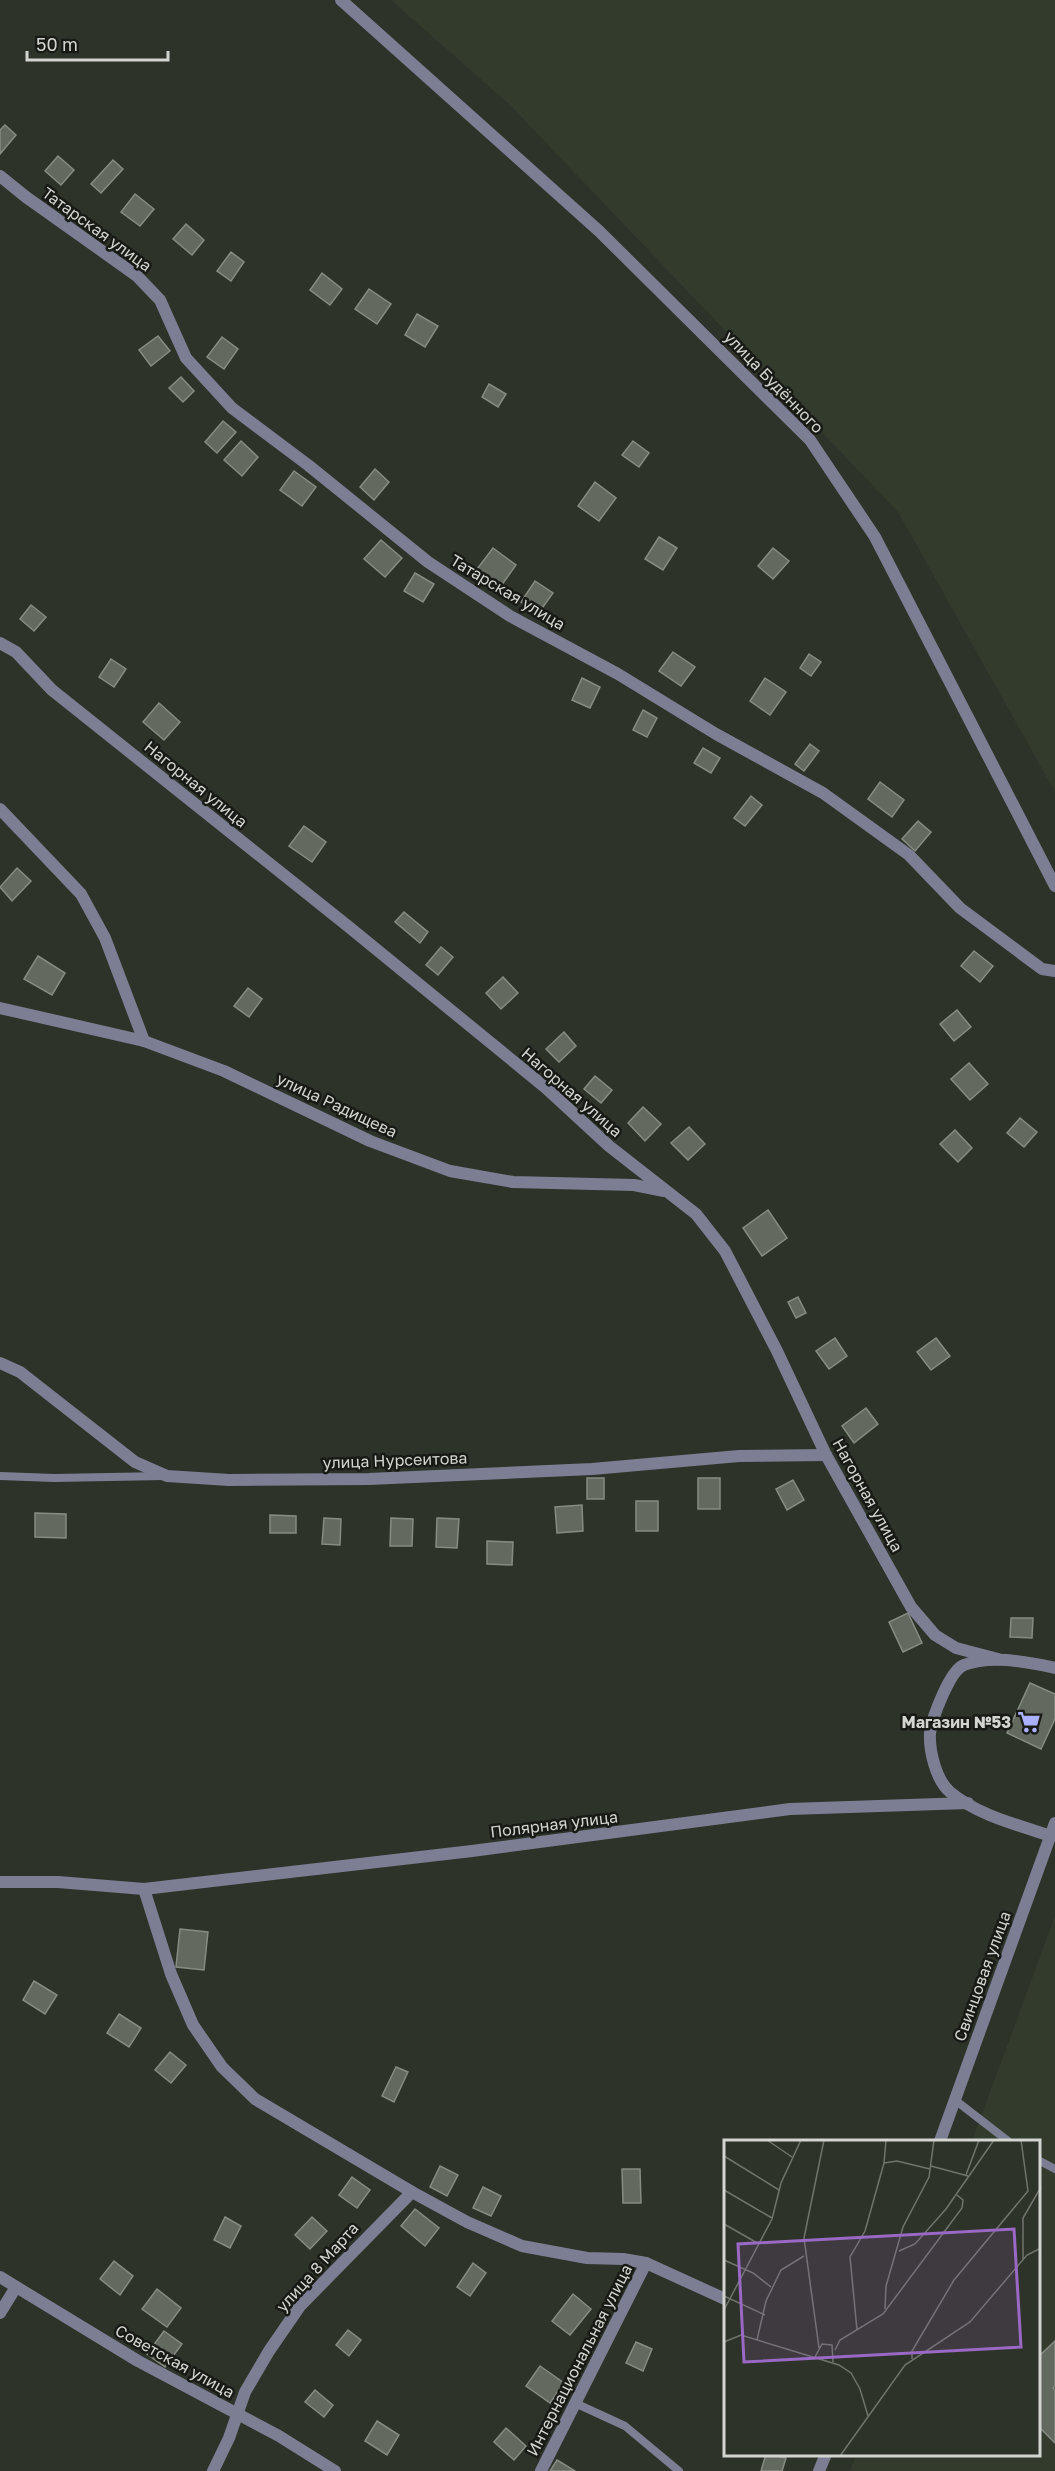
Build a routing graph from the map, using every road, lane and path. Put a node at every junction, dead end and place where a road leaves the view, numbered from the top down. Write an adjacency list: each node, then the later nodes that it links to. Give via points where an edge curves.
1 (341, 0): 5 (street, улица Будённого, via 599,231 810,440 875,537)
2 (0, 176): 6 (street, Татарская улица, via 137,276 160,300 186,358 232,408 428,562 510,616 823,793 909,855 960,908 1042,969)
3 (0, 643): 9 (street, Нагорная улица, via 16,652 52,690 349,927)
4 (0, 809): 8 (street, via 81,894 105,938)
5 (1055, 886)
6 (1055, 971)
7 (0, 1008): 8 (street, улица Радищева)
8 (144, 1041): 9 (street, улица Радищева, via 224,1071 370,1141 450,1171 513,1182 634,1185)
9 (668, 1192): 11 (street, Нагорная улица, via 696,1214 725,1251)
10 (0, 1363): 13 (street, улица Нурсеитова, via 20,1372 135,1462)
11 (826, 1455): 13 (street, улица Нурсеитова, via 739,1456 592,1469 369,1479 228,1480); 14 (street, Нагорная улица, via 911,1607 935,1635 956,1648)
12 (0, 1476): 13 (lane)
13 (167, 1476)
14 (998, 1659): 15 (street); 16 (street, via 963,1665 948,1680 930,1733 935,1771 949,1791)
15 (1055, 1668)
16 (968, 1803): 18 (street); 20 (street, Полярная улица, via 790,1809)
17 (1055, 1823): 18 (street, Свинцовая улица)
18 (1051, 1836): 21 (street, Свинцовая улица)
19 (0, 1882): 20 (street, Полярная улица)
20 (144, 1889): 26 (street, via 171,1974 193,2025 222,2067 255,2099)
21 (955, 2100): 22 (street, Свинцовая улица); 23 (lane)
22 (940, 2140)
23 (1007, 2140)
24 (1040, 2161): 25 (lane)
25 (1055, 2169)
26 (412, 2192): 27 (street, via 466,2222 522,2246 587,2258); 33 (street, улица 8 Марта, via 300,2306 268,2352)
27 (646, 2263): 30 (street); 32 (street, Интернациональная улица)
28 (0, 2277): 29 (street, Советская улица)
29 (16, 2287): 31 (street); 33 (street, Советская улица, via 138,2361)
30 (724, 2300)
31 (0, 2313)
32 (575, 2403): 37 (street, Интернациональная улица); 38 (lane, via 625,2426)
33 (237, 2414): 35 (street, улица 8 Марта); 36 (street, Советская улица)
34 (825, 2456): 39 (street)
35 (213, 2471)
36 (335, 2471)
37 (541, 2471)
38 (679, 2471)
39 (819, 2471)

